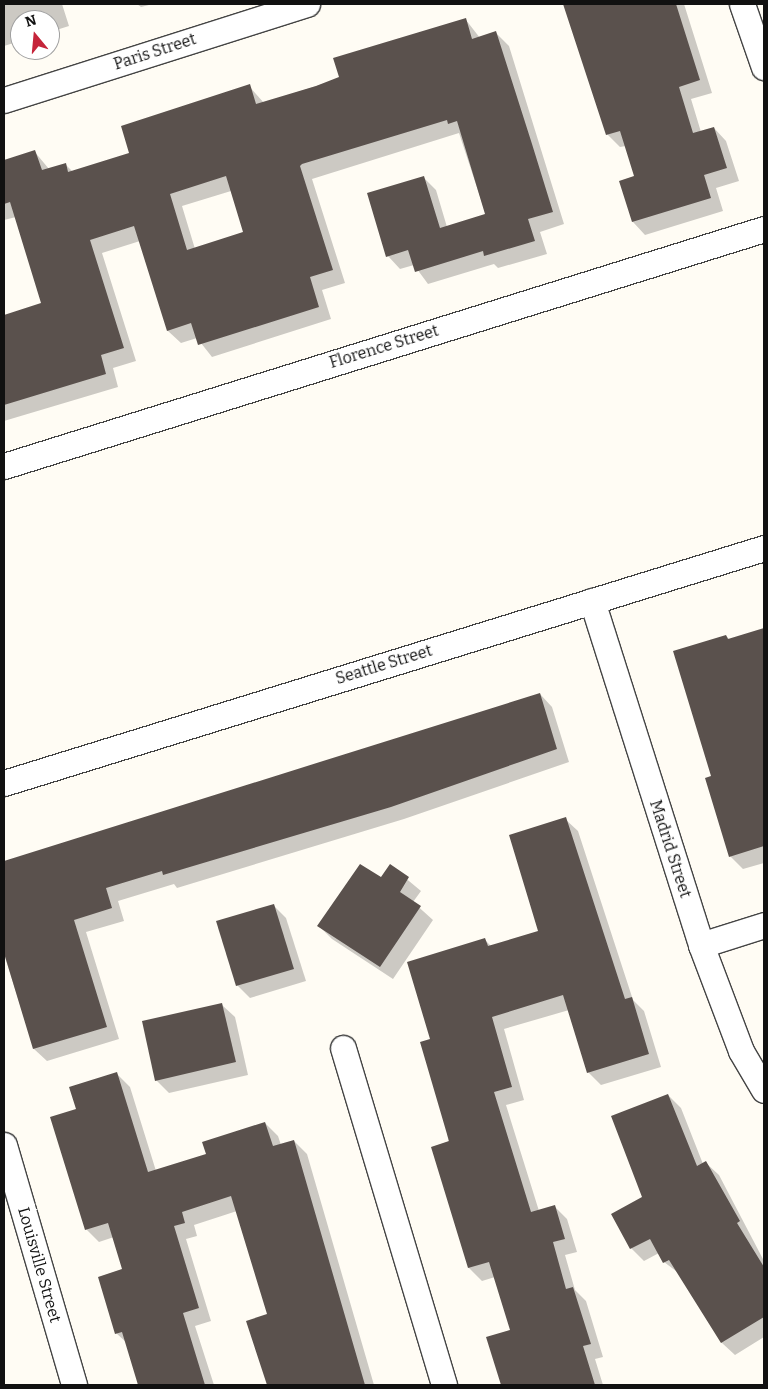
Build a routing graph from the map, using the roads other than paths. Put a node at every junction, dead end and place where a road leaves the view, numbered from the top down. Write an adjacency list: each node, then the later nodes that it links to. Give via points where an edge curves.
1 (307, 4): 4 (street, Paris Street)
2 (742, 4): 3 (street)
3 (764, 67)
4 (4, 100)
5 (764, 229): 6 (street, Florence Street)
6 (4, 466)
7 (764, 548): 8 (street, Seattle Street)
8 (592, 601): 9 (street, Seattle Street); 11 (street, Madrid Street)
9 (4, 783)
10 (764, 925): 11 (street)
11 (701, 945): 13 (street, Madrid Street, via 741,1051)
12 (343, 1048): 16 (street)
13 (764, 1090)
14 (4, 1145): 15 (street, Louisville Street)
15 (74, 1385)
16 (444, 1385)

